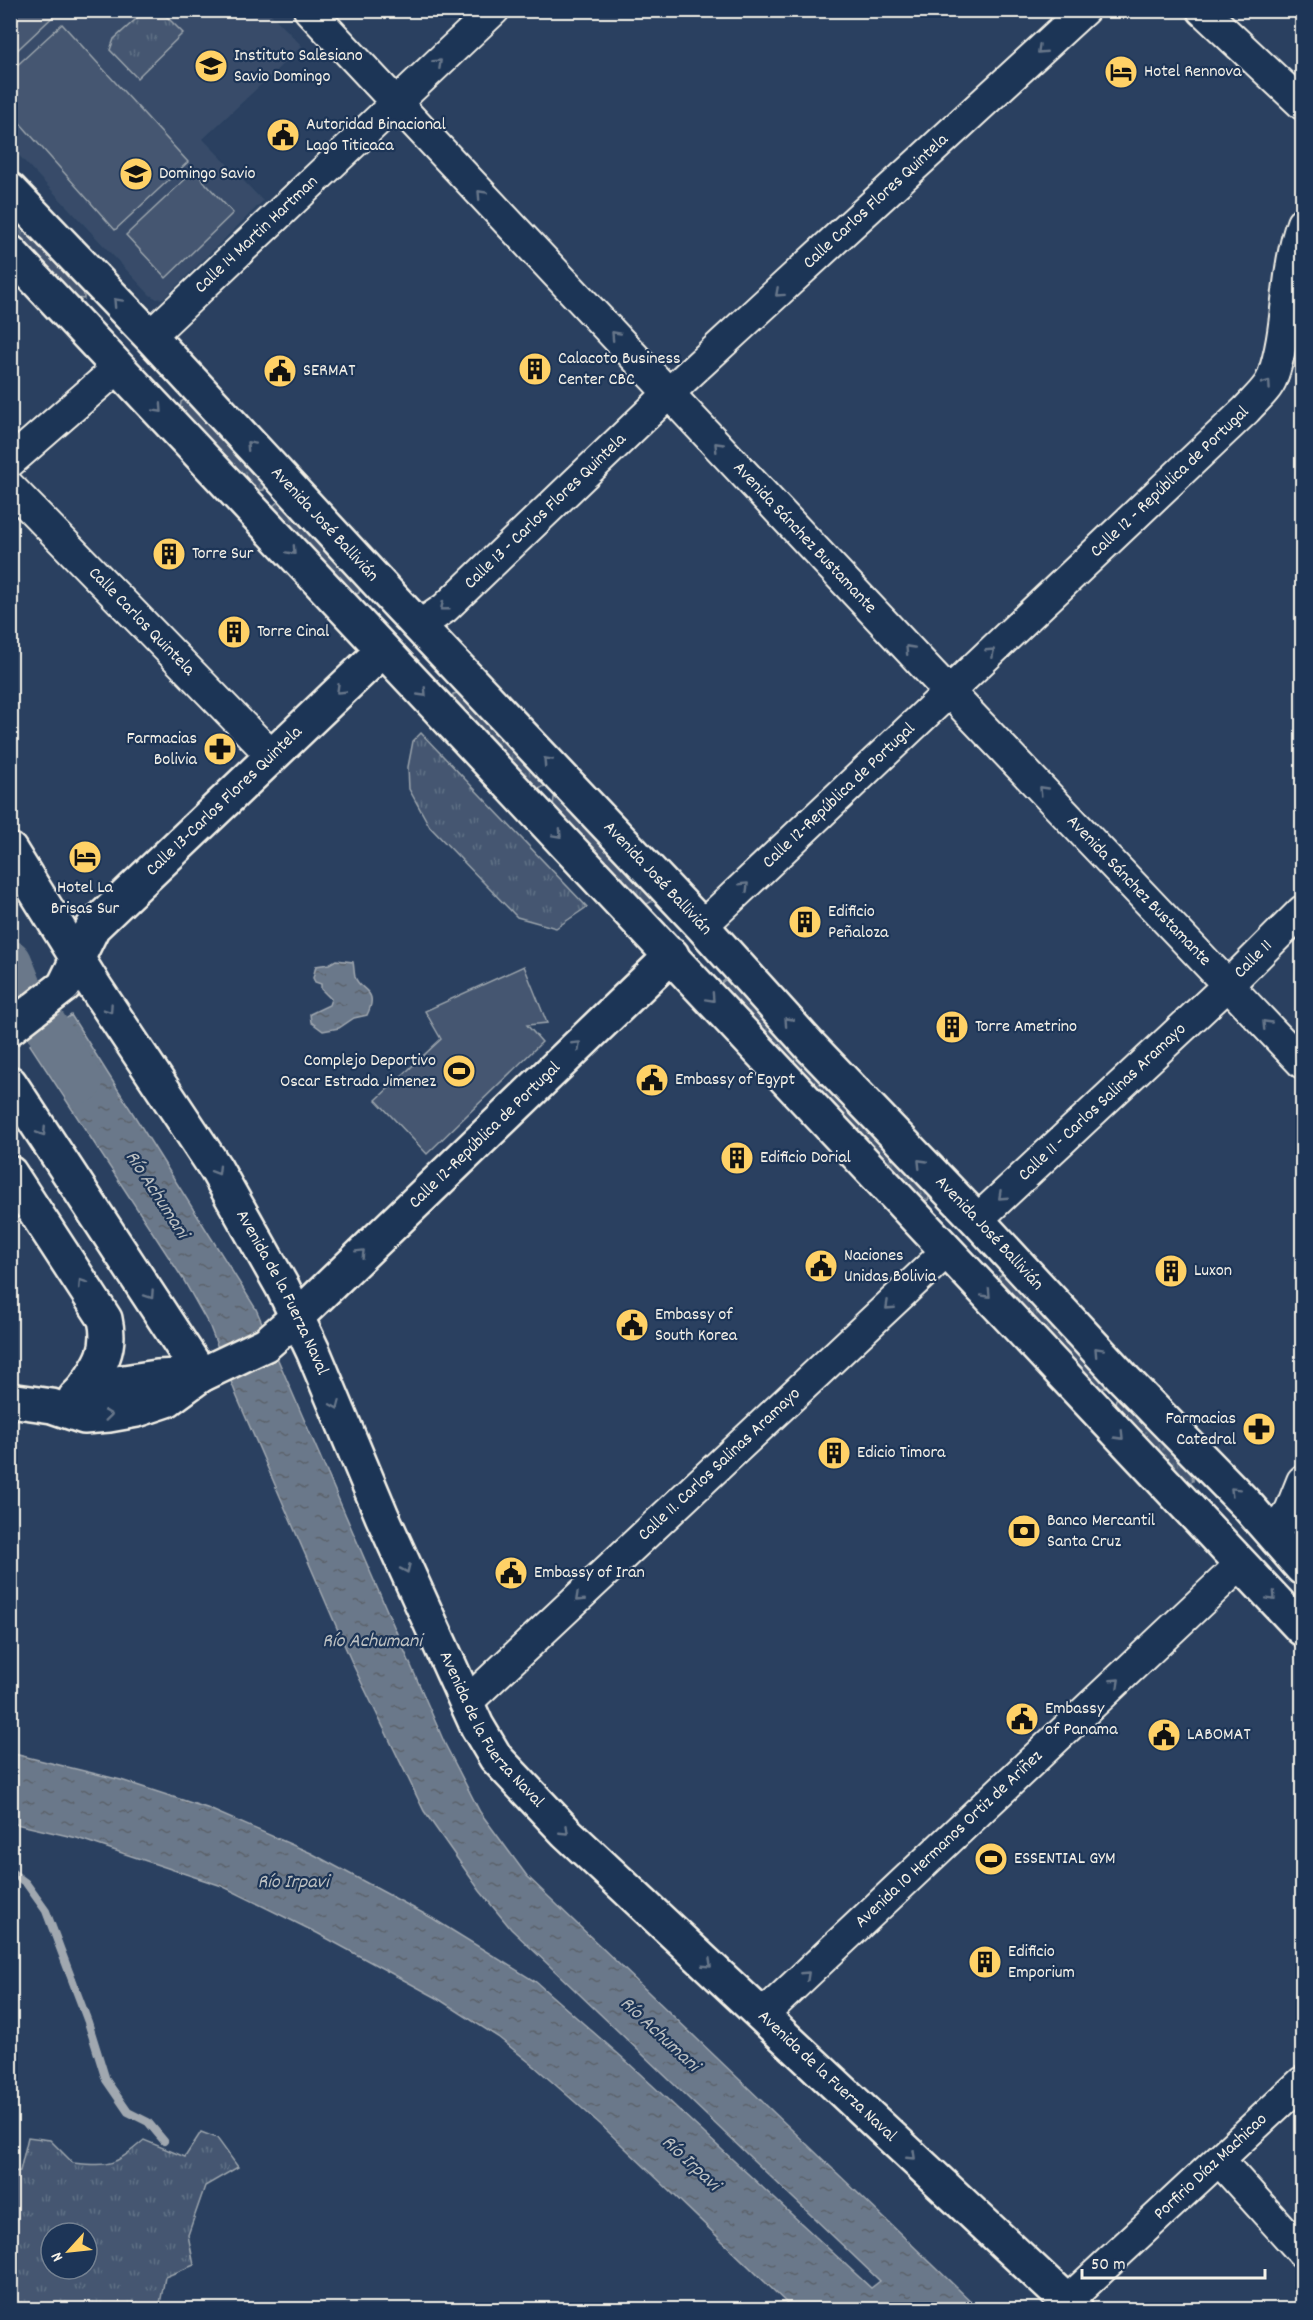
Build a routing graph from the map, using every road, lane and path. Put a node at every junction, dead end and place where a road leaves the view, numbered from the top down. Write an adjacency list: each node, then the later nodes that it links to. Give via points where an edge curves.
1 (309, 10): 5 (street, Avenida Sánchez Bustamante)
2 (494, 10): 5 (street, Calle 14 Martin Hartman, one-way to 2)
3 (1084, 10): 12 (street, Calle Carlos Flores Quintela, one-way to 12)
4 (1202, 10): 6 (street)
5 (396, 104): 10 (street, Calle 14 Martin Hartman); 12 (street, Avenida Sánchez Bustamante, one-way to 5)
6 (1302, 104)
7 (10, 190): 10 (main road, Avenida José Ballivián, one-way to 7)
8 (1302, 223): 17 (street, Calle 12 - República de Portugal, one-way to 8, via 1246,410 1272,380)
9 (10, 252): 11 (main road)
10 (150, 336): 15 (main road, Avenida José Ballivián, one-way to 10)
11 (119, 367): 13 (street); 16 (main road, one-way to 16)
12 (669, 393): 15 (street, Calle 13 - Carlos Flores Quintela, one-way to 15, via 456,597); 17 (street, Avenida Sánchez Bustamante, one-way to 12)
13 (10, 462)
14 (10, 487): 18 (street, Calle Carlos Quintela)
15 (419, 626): 16 (main road, Calle 13-Carlos Flores Quintela); 21 (main road, Avenida José Ballivián, one-way to 15)
16 (383, 650): 18 (main road, Calle 13-Carlos Flores Quintela, one-way to 18); 22 (main road, one-way to 22)
17 (949, 692): 21 (street, Calle 12-República de Portugal, one-way to 17); 24 (street, Avenida Sánchez Bustamante, one-way to 17)
18 (271, 755): 23 (main road, Calle 13-Carlos Flores Quintela, via 93,927)
19 (10, 850): 23 (main road, Avenida de la Fuerza Naval)
20 (1302, 911): 24 (street, Calle 11)
21 (702, 926): 22 (main road, Calle 12-República de Portugal); 29 (main road, Avenida José Ballivián, one-way to 21)
22 (672, 955): 30 (main road, one-way to 30); 31 (main road, Calle 12-República de Portugal, one-way to 22)
23 (71, 973): 25 (main road); 31 (main road, Avenida de la Fuerza Naval, one-way to 31, via 216,1169)
24 (1229, 984): 26 (street, Avenida Sánchez Bustamante, one-way to 24); 29 (street, Calle 11 - Carlos Salinas Aramayo, one-way to 29)
25 (13, 1027)
26 (1302, 1063)
27 (10, 1083): 32 (main road, one-way to 32)
28 (10, 1173): 33 (main road, one-way to 28, via 107,1349 105,1319)
29 (976, 1220): 37 (main road, Avenida José Ballivián, one-way to 29)
30 (946, 1251): 38 (main road, one-way to 38); 41 (street, Calle 11. Carlos Salinas Aramayo, one-way to 41)
31 (279, 1335): 32 (main road, Calle 12-República de Portugal); 41 (main road, Avenida de la Fuerza Naval, one-way to 41, via 313,1351)
32 (209, 1372): 33 (main road); 35 (main road, one-way to 32, via 84,1417 137,1410 167,1400)
33 (83, 1390): 35 (main road, via 75,1398)
34 (10, 1400): 35 (main road)
35 (52, 1406)
36 (1302, 1481): 37 (street, via 1290,1511)
37 (1273, 1534): 38 (main road); 39 (main road, Avenida José Ballivián)
38 (1241, 1564): 40 (main road, one-way to 40); 42 (street, Avenida 10 Hermanos Ortiz de Ariñez, one-way to 38)
39 (1302, 1568)
40 (1302, 1629)
41 (466, 1703): 42 (main road, Avenida de la Fuerza Naval, one-way to 42, via 496,1758 525,1790)
42 (763, 2014): 46 (main road, Avenida de la Fuerza Naval, one-way to 46)
43 (1302, 2082): 44 (street, Porfirio Díaz Machicao)
44 (1220, 2161): 45 (street); 46 (street, Porfirio Díaz Machicao)
45 (1302, 2252)
46 (1071, 2306)

